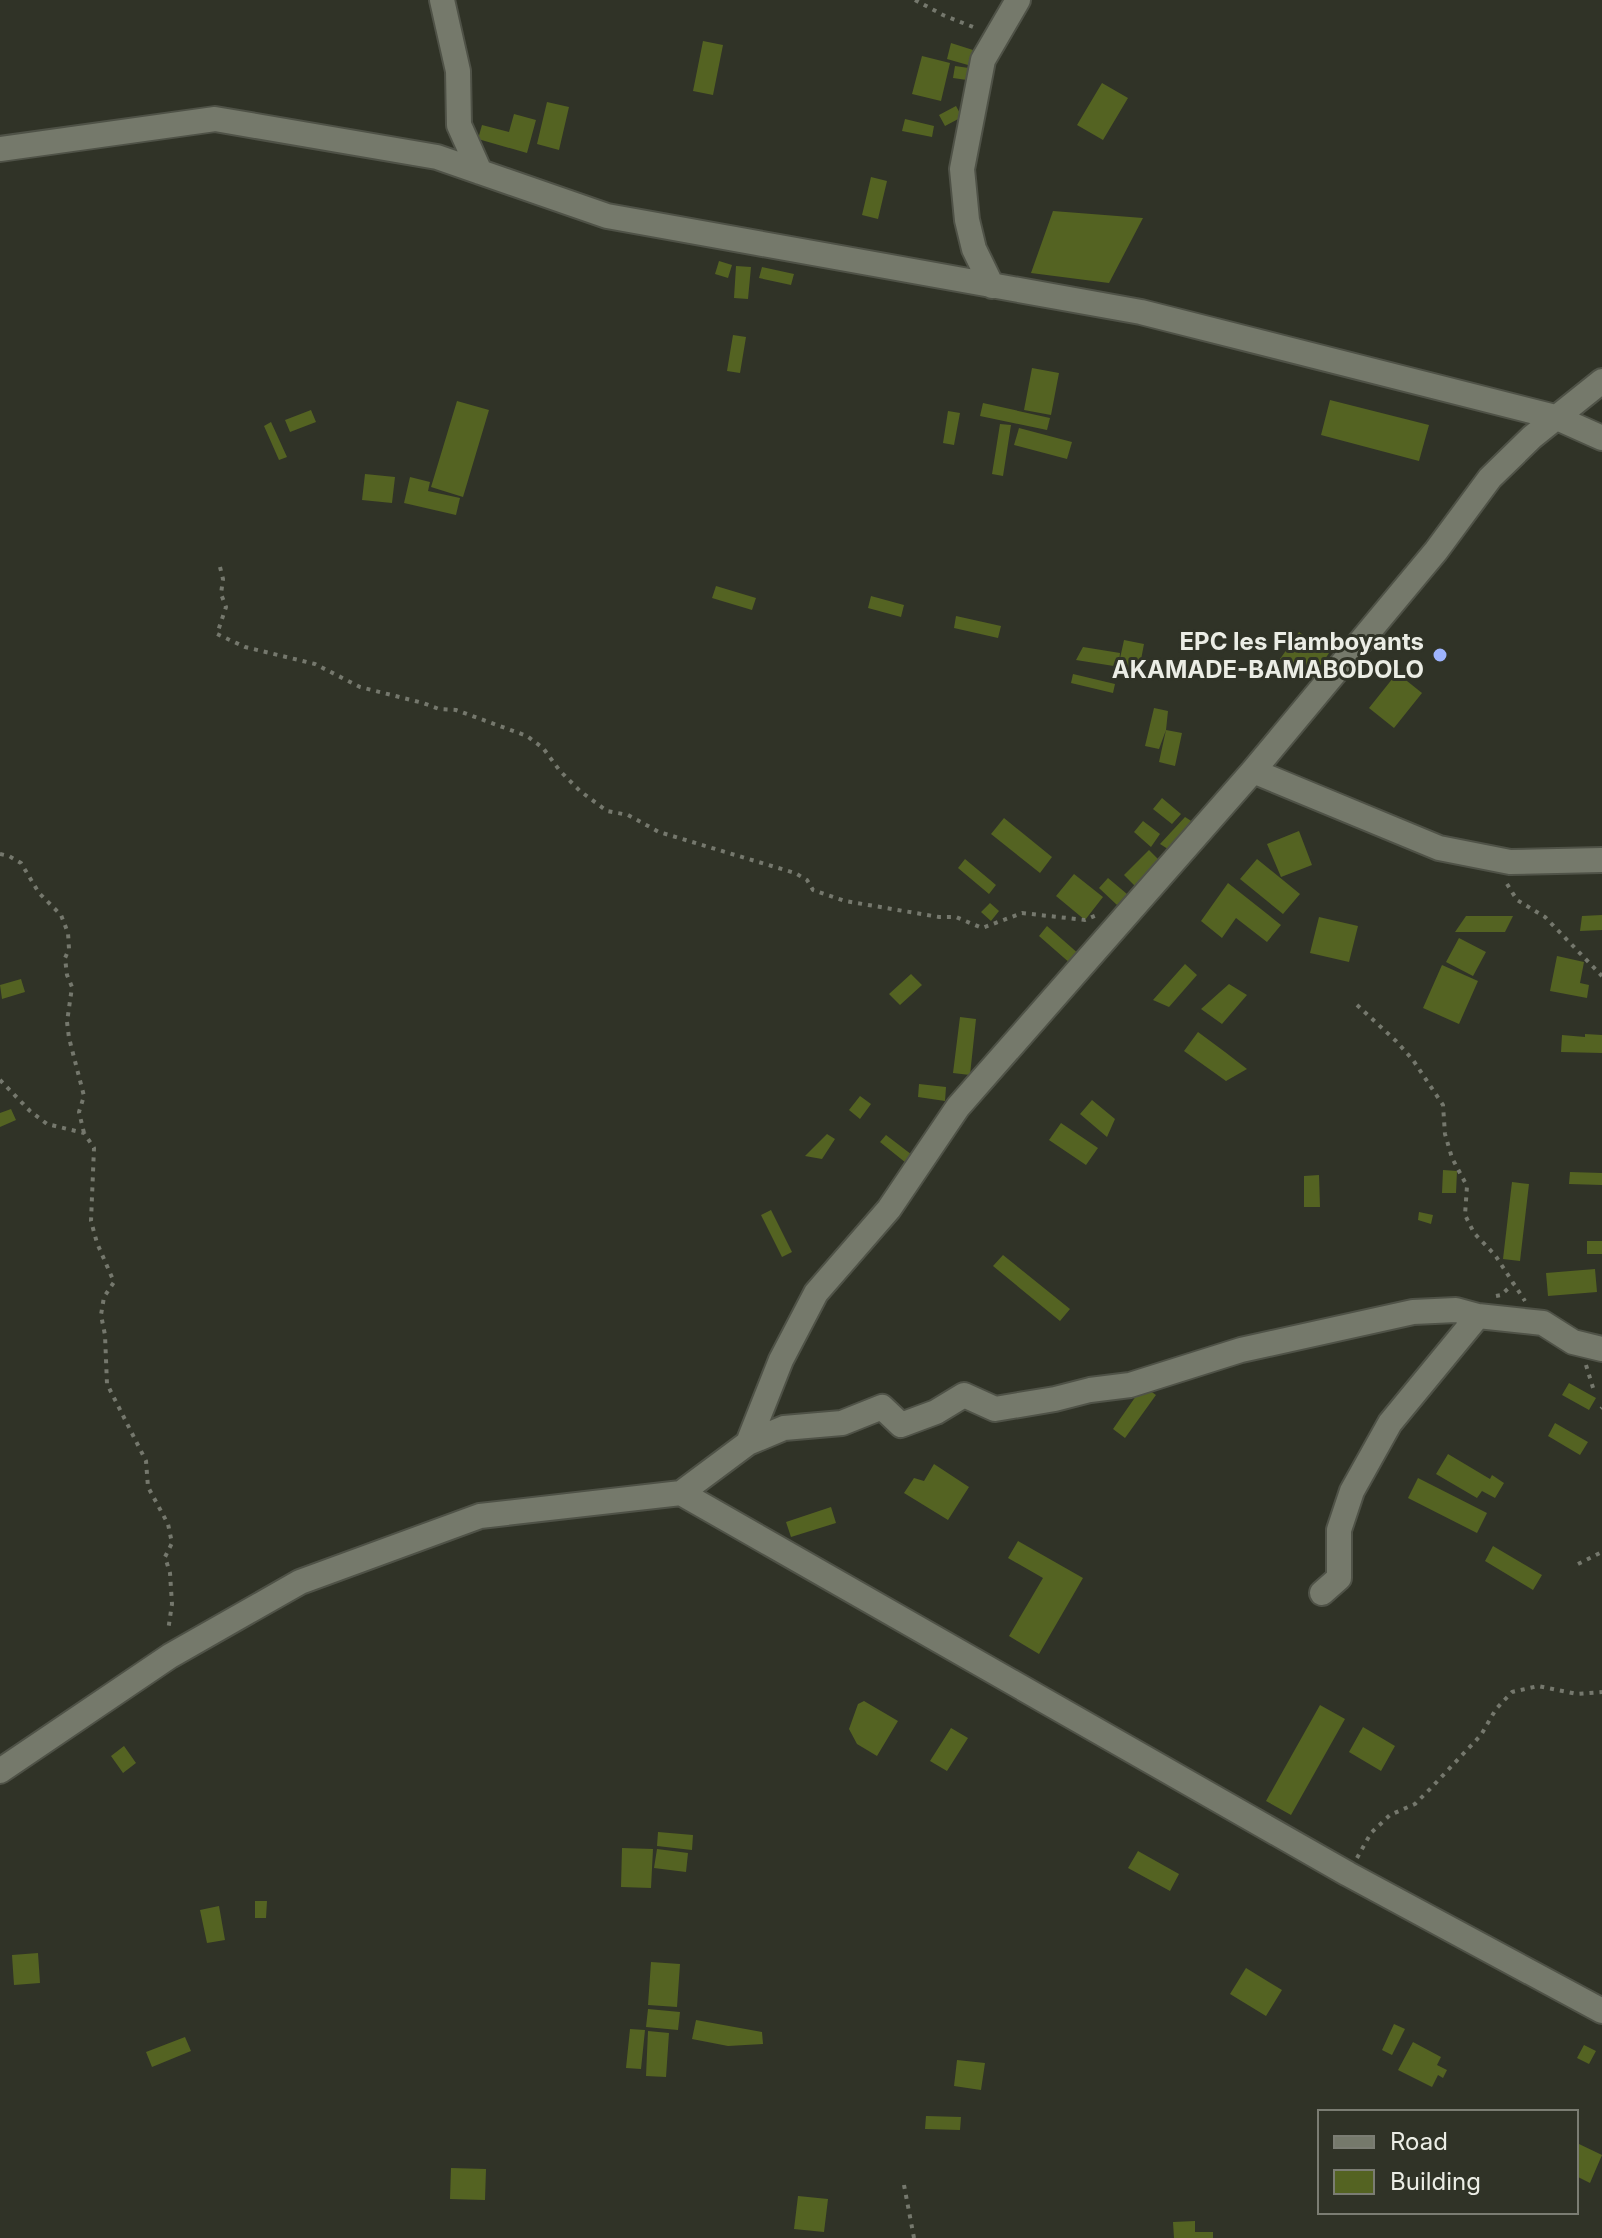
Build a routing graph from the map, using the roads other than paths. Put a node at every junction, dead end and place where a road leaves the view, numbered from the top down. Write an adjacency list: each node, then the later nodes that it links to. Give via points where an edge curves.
1 (442, 0): 4 (street, via 458,71 459,125)
2 (1018, 0): 5 (street, via 983,60 962,169 974,249)
3 (0, 149): 4 (street, via 215,119 437,157)
4 (480, 172): 5 (street, via 607,216)
5 (992, 286): 7 (street, via 1141,312)
6 (1602, 381): 7 (street)
7 (1555, 417): 8 (street); 9 (street, via 1490,478)
8 (1602, 438)
9 (1253, 771): 10 (street, via 1439,848 1510,862); 13 (street, via 958,1107 889,1209 816,1293 781,1360)
10 (1602, 860)
11 (1478, 1316): 12 (street, via 1543,1323 1573,1342); 13 (street, via 1456,1310 1413,1312 1241,1350 1130,1385 995,1409 964,1395 901,1425 882,1407 842,1423 784,1428); 15 (street, via 1390,1423 1352,1491 1339,1530 1339,1578)
12 (1602, 1349)
13 (748, 1443): 14 (street)
14 (681, 1493): 16 (street, via 480,1516 300,1582 170,1656); 17 (street, via 1348,1874)
15 (1322, 1593)
16 (0, 1771)
17 (1602, 2011)

